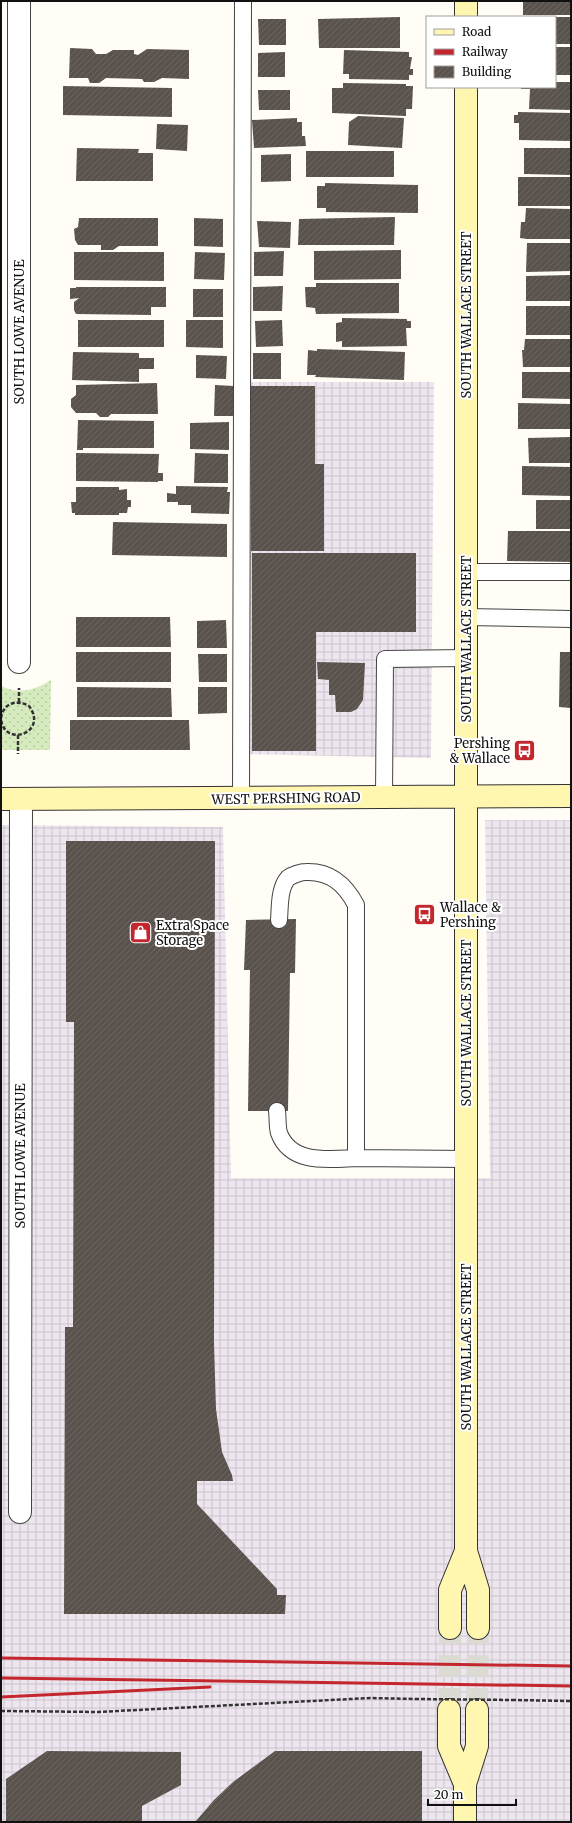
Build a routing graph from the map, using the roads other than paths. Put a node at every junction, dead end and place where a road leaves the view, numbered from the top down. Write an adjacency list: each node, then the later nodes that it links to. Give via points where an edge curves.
1 (19, 1): 11 (street, SOUTH LOWE AVENUE)
2 (243, 1): 15 (lane)
3 (466, 1): 4 (street)
4 (466, 16)
5 (466, 88): 6 (street, SOUTH WALLACE STREET)
6 (466, 572): 7 (lane); 8 (street, SOUTH WALLACE STREET)
7 (571, 572)
8 (466, 617): 9 (lane); 10 (street, SOUTH WALLACE STREET)
9 (571, 619)
10 (466, 658): 13 (lane, via 385,659); 14 (street, SOUTH WALLACE STREET)
11 (19, 662)
12 (571, 796): 14 (street, WEST PERSHING ROAD)
13 (384, 797): 14 (street, WEST PERSHING ROAD); 15 (street, WEST PERSHING ROAD)
14 (466, 797): 20 (street, SOUTH WALLACE STREET)
15 (241, 798): 16 (street, WEST PERSHING ROAD)
16 (11, 799): 21 (street, SOUTH LOWE AVENUE)
17 (279, 920): 19 (lane, via 282,889 289,877 302,872 327,874 341,883 356,905)
18 (277, 1111): 19 (lane, via 279,1132 286,1145 296,1154 316,1159)
19 (356, 1158): 20 (lane)
20 (466, 1159): 22 (street, SOUTH WALLACE STREET)
21 (20, 1512)
22 (466, 1551): 23 (street, SOUTH WALLACE STREET, via 450,1590); 24 (street, SOUTH WALLACE STREET, via 478,1590)
23 (450, 1628)
24 (478, 1628)
25 (450, 1710): 27 (street, via 449,1746)
26 (477, 1710): 27 (street, via 477,1746)
27 (465, 1784): 28 (street)
28 (465, 1822)

